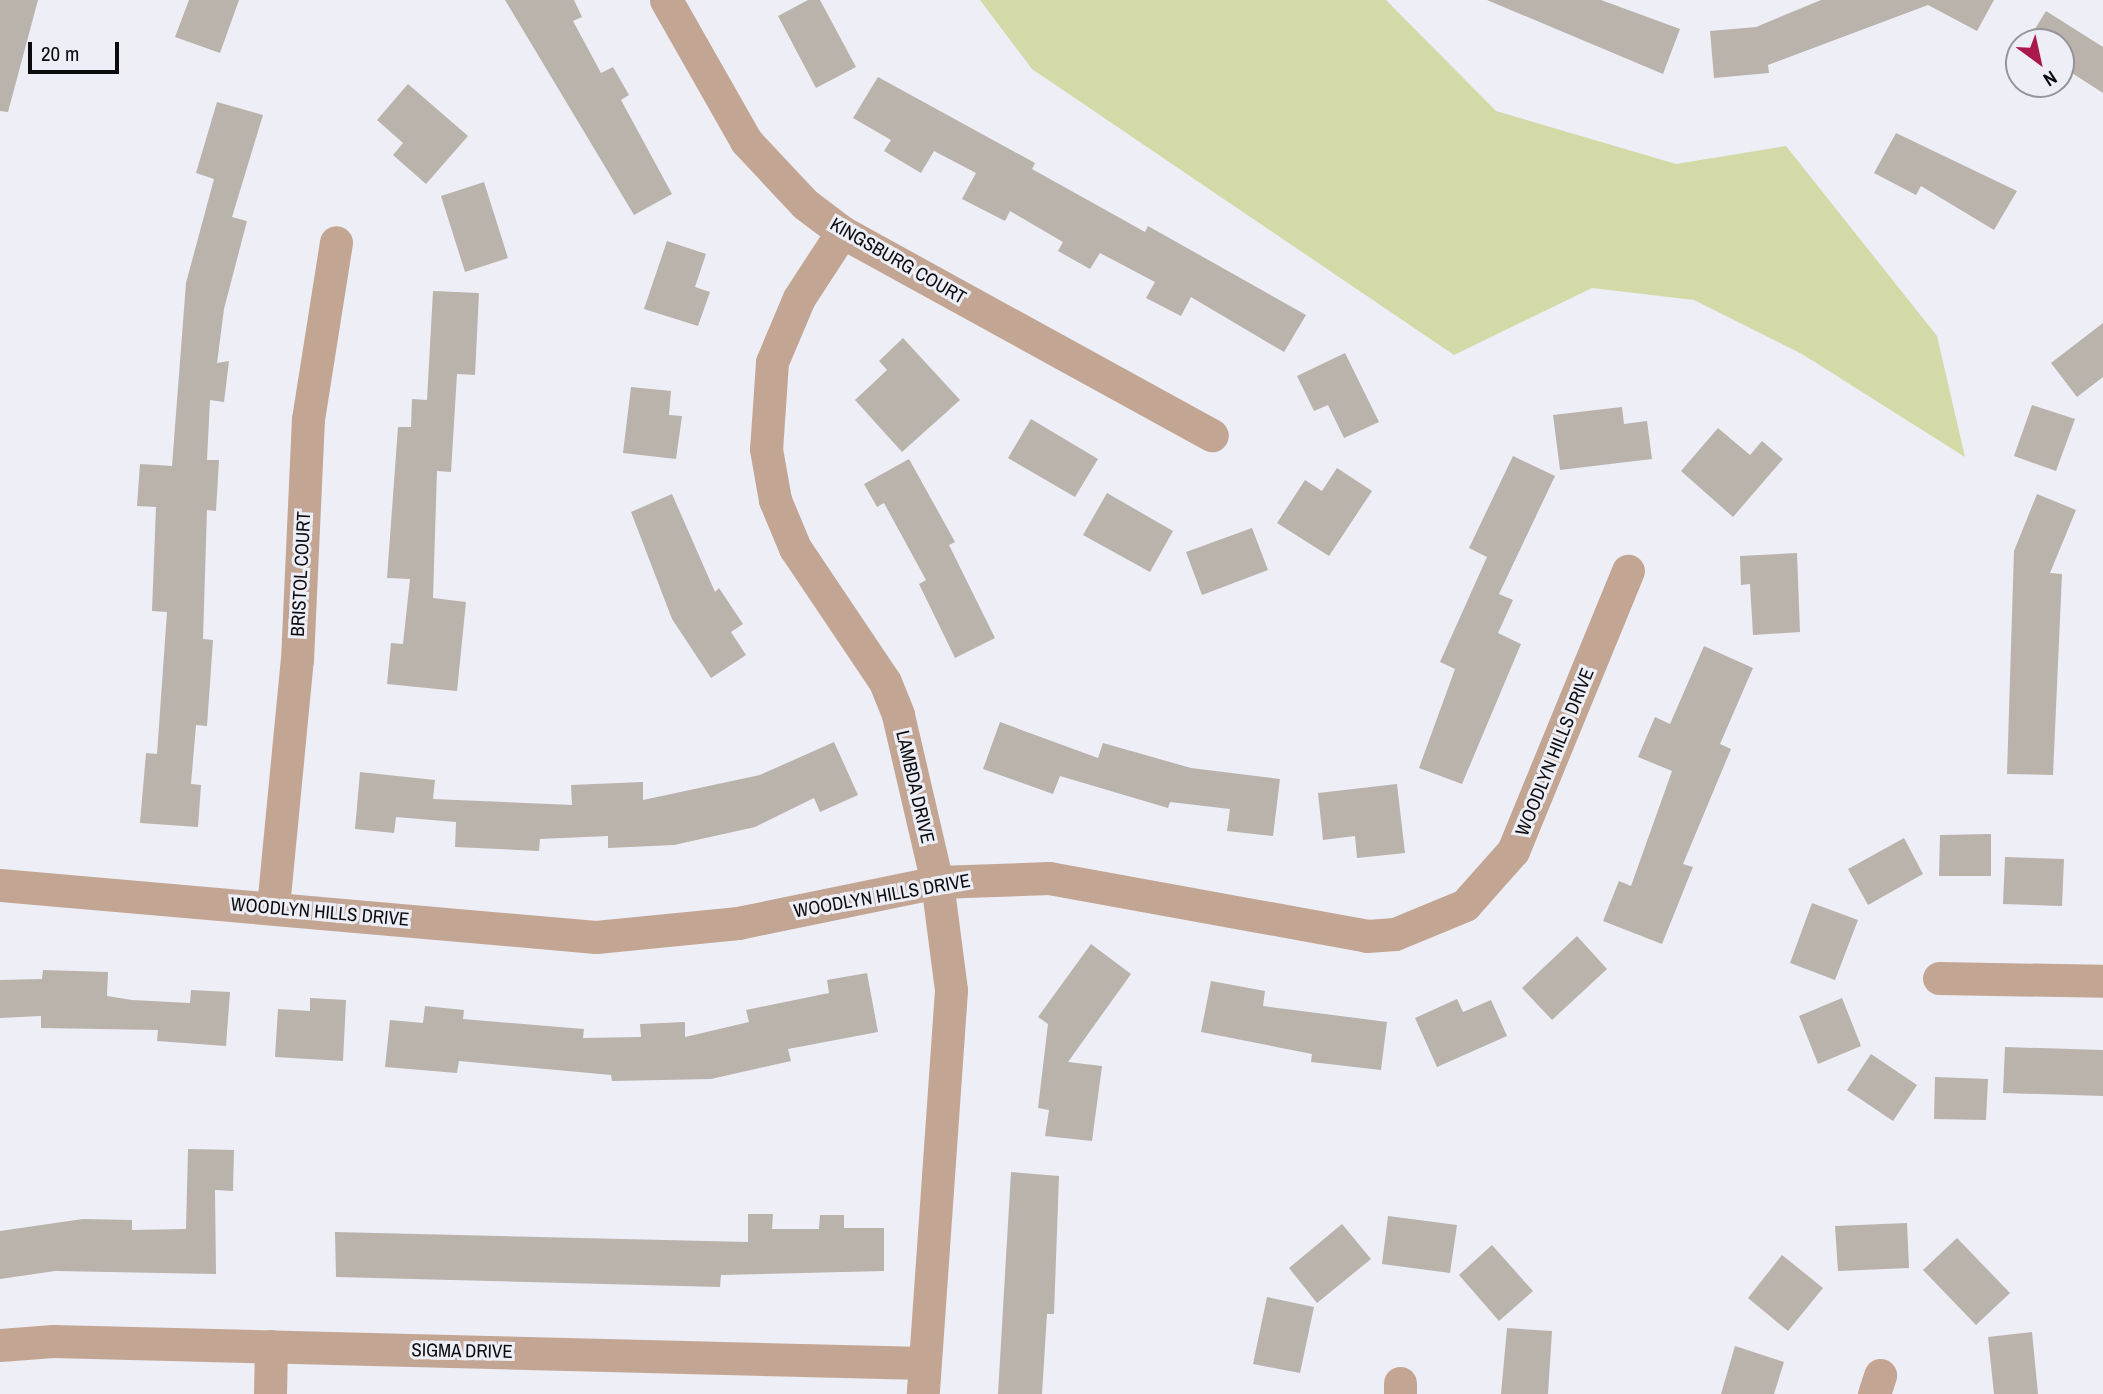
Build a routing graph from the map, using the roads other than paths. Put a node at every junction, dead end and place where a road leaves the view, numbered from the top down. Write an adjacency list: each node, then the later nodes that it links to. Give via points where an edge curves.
1 (666, 0): 2 (street, KINGSBURG COURT, via 746,141 805,204)
2 (842, 232): 4 (street, KINGSBURG COURT); 6 (street, LAMBDA DRIVE, via 799,298 772,362 766,449 775,500 795,548 885,682 898,715)
3 (336, 242): 8 (street, BRISTOL COURT, via 308,419 297,660)
4 (1212, 435)
5 (1628, 572): 6 (street, WOODLYN HILLS DRIVE, via 1520,839 1495,878 1447,917 1367,936 1049,878)
6 (937, 882): 8 (street, WOODLYN HILLS DRIVE, via 738,923 620,936); 13 (street, LAMBDA DRIVE, via 951,990)
7 (0, 885): 8 (street, WOODLYN HILLS DRIVE)
8 (273, 907)
9 (1939, 978): 10 (street)
10 (2103, 981)
11 (0, 1345): 12 (street, SIGMA DRIVE)
12 (271, 1346): 13 (street, SIGMA DRIVE); 14 (street)
13 (924, 1378)
14 (270, 1394)

